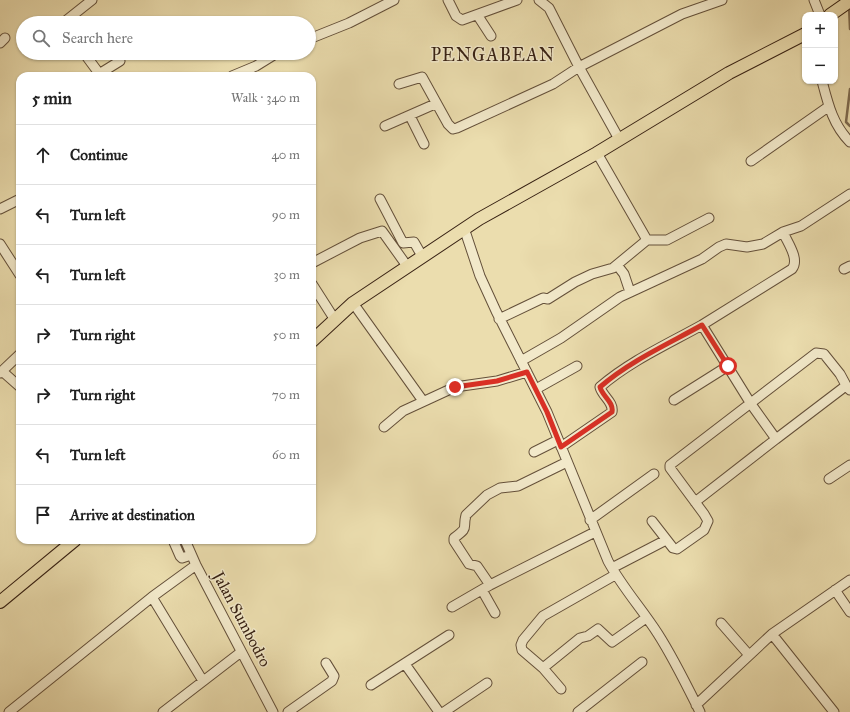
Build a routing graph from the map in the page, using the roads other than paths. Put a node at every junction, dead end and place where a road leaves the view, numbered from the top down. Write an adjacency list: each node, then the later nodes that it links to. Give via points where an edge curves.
1 (92, 0): 11 (street)
2 (394, 0): 13 (street)
3 (448, 0): 12 (street, via 456,16 462,20)
4 (517, 0): 12 (street)
5 (539, 0): 19 (street, via 549,8)
6 (722, 0): 19 (street, via 682,14)
7 (814, 0): 9 (street)
8 (850, 1): 10 (main road)
9 (819, 12)
10 (834, 12)
11 (72, 16)
12 (478, 16): 14 (street)
13 (316, 36)
14 (491, 36)
15 (802, 36): 29 (main road, via 729,73)
16 (89, 60): 20 (street)
17 (266, 60): 22 (street)
18 (120, 61): 21 (street)
19 (579, 67): 25 (street, via 553,84 457,128 453,129 448,124); 29 (street)
20 (98, 72)
21 (104, 72)
22 (242, 72)
23 (398, 84): 25 (street, via 422,77)
24 (823, 84): 26 (street)
25 (435, 104): 27 (street)
26 (828, 106): 30 (street, via 842,134); 33 (street)
27 (410, 116): 28 (street); 31 (street)
28 (385, 126)
29 (619, 139): 32 (main road)
30 (850, 142)
31 (424, 144)
32 (597, 153): 39 (main road); 41 (street)
33 (751, 161)
34 (850, 194): 40 (street, via 801,226)
35 (380, 199): 43 (street, via 403,243 414,242)
36 (16, 201): 37 (street)
37 (0, 208)
38 (709, 218): 41 (street, via 668,240)
39 (464, 228): 43 (main road); 51 (street, via 480,276)
40 (783, 232): 49 (street, via 763,244 747,247 726,244 702,259); 53 (street, via 795,259 795,266)
41 (647, 240): 45 (street)
42 (1, 250): 47 (street)
43 (422, 256): 46 (main road)
44 (316, 261): 46 (street, via 360,238 382,231)
45 (617, 265): 49 (street, via 624,274); 51 (street, via 592,274 548,298)
46 (407, 266): 50 (main road)
47 (16, 271)
48 (316, 290): 52 (street)
49 (630, 292): 56 (street)
50 (353, 303): 52 (main road); 65 (street)
51 (499, 319): 56 (street)
52 (335, 320): 54 (main road)
53 (702, 325): 58 (street); 69 (street, via 626,368 600,387 612,406 612,412)
54 (316, 337)
55 (16, 358): 59 (street)
56 (521, 361): 60 (street)
57 (577, 366): 63 (street)
58 (728, 366): 64 (street); 66 (street)
59 (1, 372): 61 (street)
60 (527, 372): 63 (street); 65 (street, via 497,381 455,387)
61 (16, 384)
62 (849, 389): 66 (street, via 824,354 816,353); 68 (street, via 843,388)
63 (536, 390): 69 (street)
64 (674, 400)
65 (423, 401): 67 (street, via 403,411)
66 (751, 404): 68 (street); 75 (street, via 670,465)
67 (384, 427)
68 (776, 439): 75 (street)
69 (560, 444): 70 (street); 71 (street)
70 (534, 452)
71 (568, 462): 76 (street); 87 (street, via 518,486 500,488 487,495 466,515 464,531 454,538 454,541 469,564 476,566)
72 (850, 465): 74 (street)
73 (654, 474): 76 (street)
74 (829, 479)
75 (695, 502): 79 (street, via 708,521 704,530 677,549)
76 (590, 520): 78 (street)
77 (652, 521): 79 (street)
78 (595, 532): 85 (street); 87 (street)
79 (666, 540): 85 (street)
80 (71, 544): 91 (main road)
81 (175, 544): 83 (street, via 182,558)
82 (187, 544): 83 (street, Jalan Sumbodro)
83 (191, 555): 84 (street, Jalan Sumbodro)
84 (196, 565): 90 (street); 99 (street, Jalan Sumbodro)
85 (613, 571): 95 (street); 104 (street, via 543,616 523,640 522,650)
86 (850, 580): 89 (street)
87 (490, 585): 88 (street)
88 (482, 590): 92 (street); 94 (street)
89 (835, 590): 93 (street); 97 (street)
90 (152, 597): 105 (street); 111 (street)
91 (0, 602)
92 (452, 607)
93 (850, 612)
94 (495, 613)
95 (646, 618): 104 (street, via 612,642 598,629 580,638); 109 (street, via 675,664)
96 (721, 623): 100 (street)
97 (772, 634): 100 (street); 117 (street)
98 (449, 635): 103 (street)
99 (241, 652): 105 (street); 112 (street, Jalan Sumbodro)
100 (749, 655): 109 (street)
101 (642, 662): 116 (street)
102 (326, 663): 113 (street, via 334,676 332,681)
103 (405, 664): 107 (street); 114 (street)
104 (543, 668): 108 (street)
105 (203, 680): 110 (street)
106 (487, 683): 115 (street)
107 (371, 685)
108 (561, 689)
109 (698, 708)
110 (167, 711)
111 (9, 712)
112 (273, 712)
113 (288, 712)
114 (439, 712)
115 (444, 712)
116 (578, 712)
117 (834, 712)

